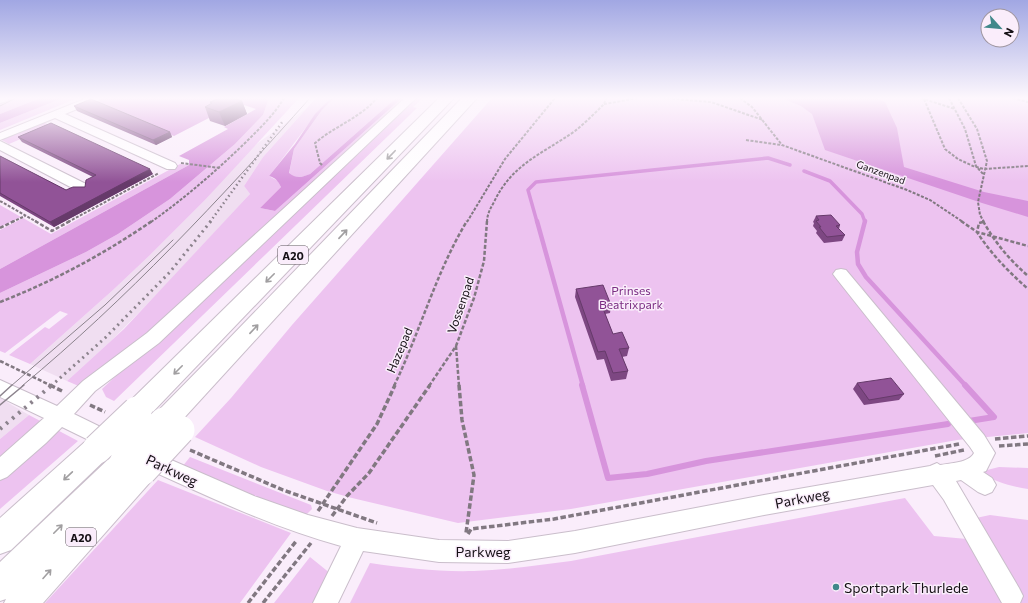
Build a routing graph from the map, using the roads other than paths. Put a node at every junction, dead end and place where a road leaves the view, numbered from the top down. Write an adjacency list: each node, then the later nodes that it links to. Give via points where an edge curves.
1 (26, 126): 6 (street)
2 (82, 126): 8 (street)
3 (381, 126): 12 (street, via 153,338 100,377)
4 (419, 126): 18 (highway, A20, one-way to 18, bridge, via 137,411)
5 (444, 126): 13 (highway, A20, one-way to 5, bridge, via 172,426 227,357)
6 (0, 137)
7 (0, 145): 9 (street)
8 (171, 166)
9 (84, 188)
10 (840, 274): 15 (street, via 985,453 980,464)
11 (0, 388): 12 (street, Parkweg)
12 (59, 416): 14 (street); 19 (street, Parkweg, via 251,505 315,528)
13 (133, 467): 20 (highway, A20, one-way to 13); 22 (highway, A20, one-way to 13)
14 (0, 470)
15 (964, 470): 16 (street, Parkweg); 17 (street)
16 (937, 473): 19 (street, Parkweg, via 575,542 508,552 439,551); 21 (street, via 952,493)
17 (985, 485)
18 (0, 539)
19 (357, 539): 23 (street)
20 (0, 585)
21 (1011, 596)
22 (21, 603)
23 (325, 603)

